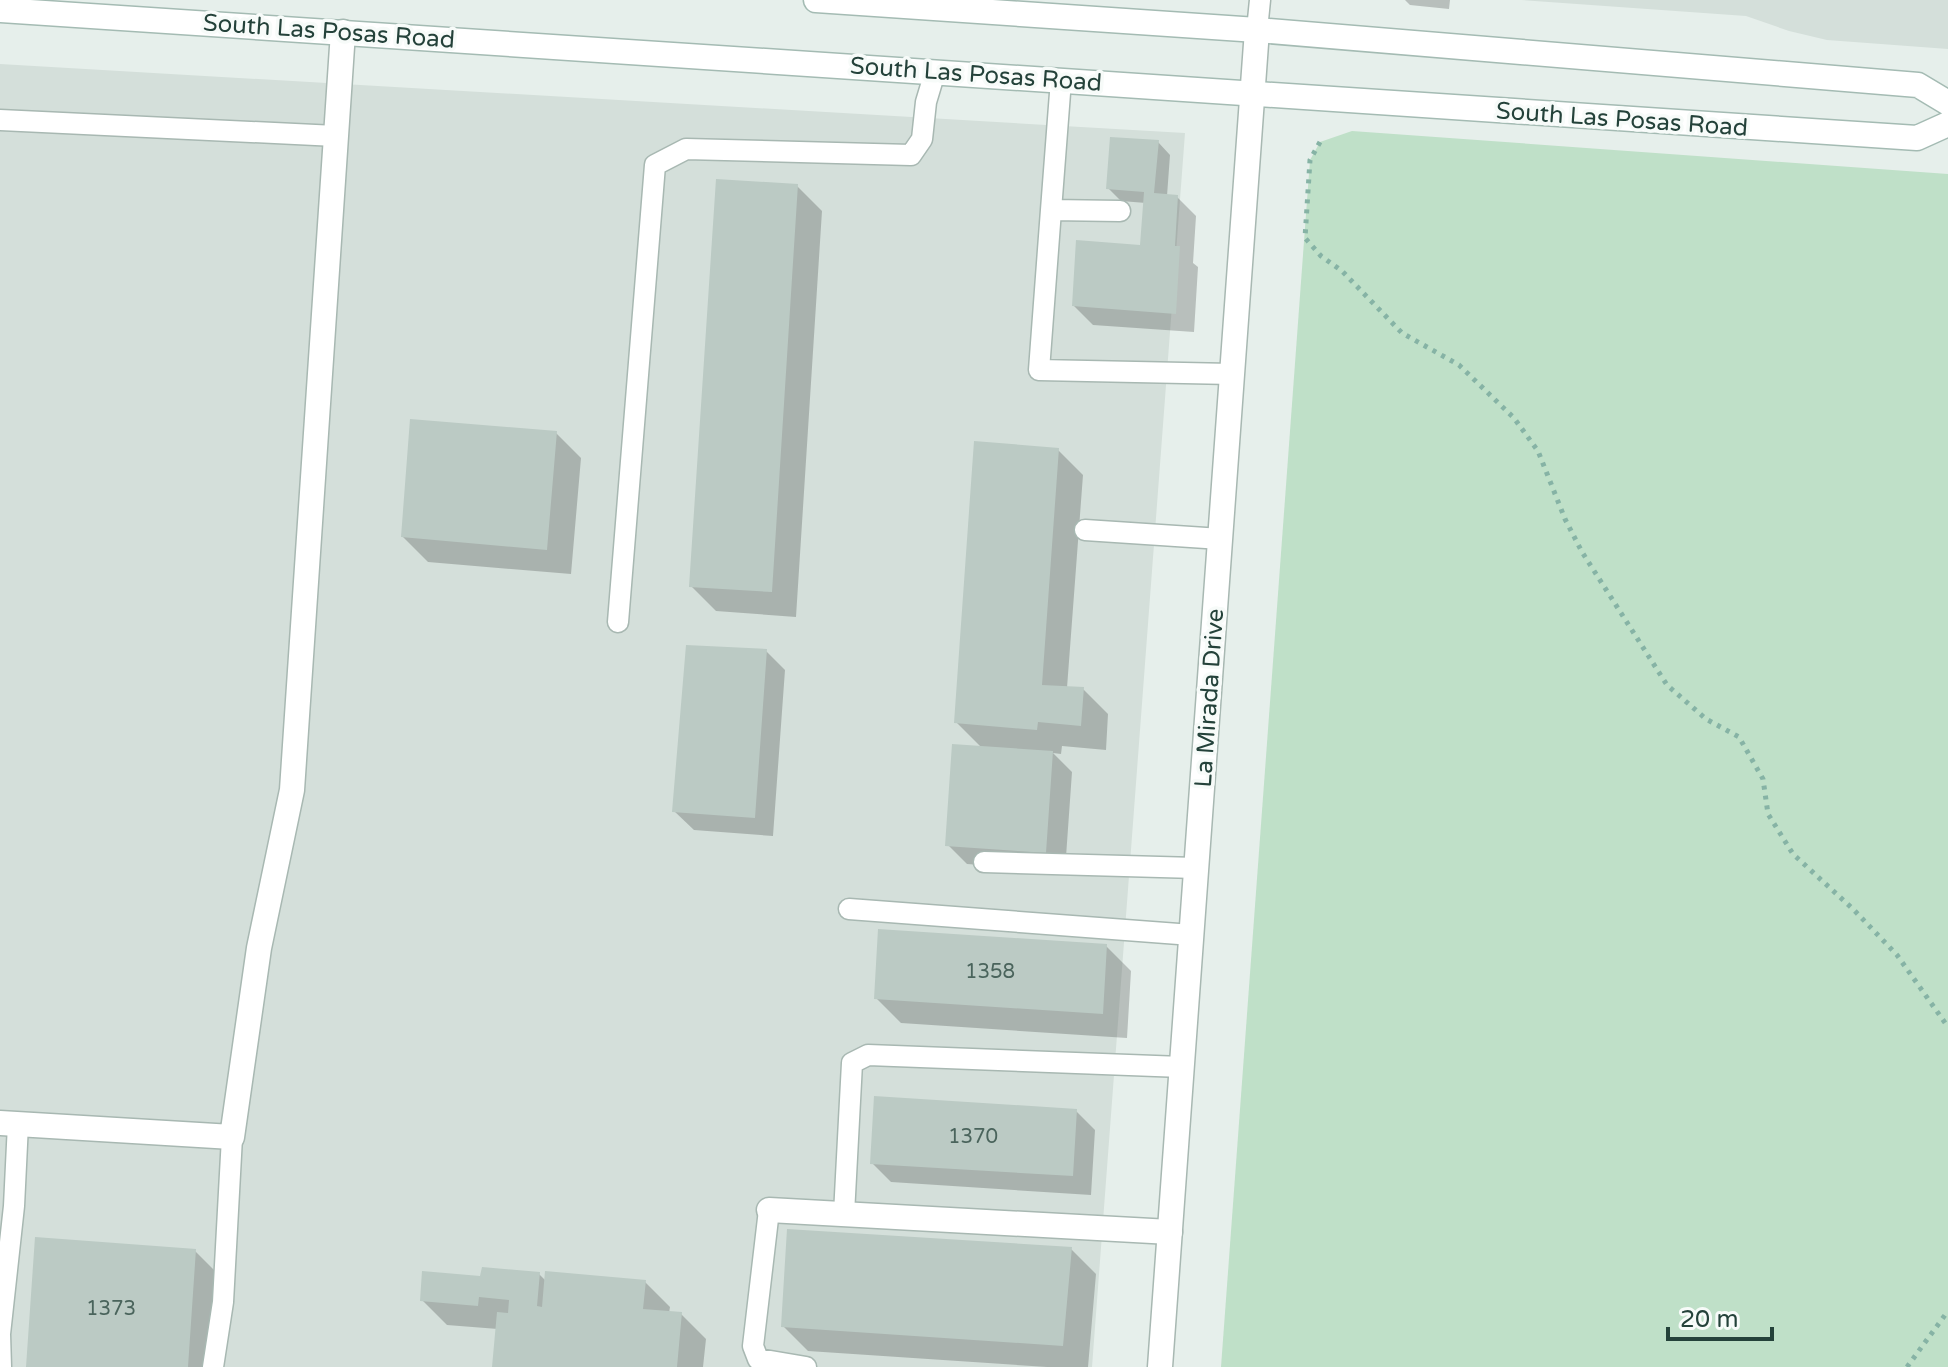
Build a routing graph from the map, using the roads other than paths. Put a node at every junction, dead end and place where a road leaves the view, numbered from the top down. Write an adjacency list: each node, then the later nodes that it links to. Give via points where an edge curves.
1 (816, 0): 4 (street)
2 (1260, 0): 4 (lane)
3 (0, 10): 5 (street, South Las Posas Road)
4 (1257, 30): 8 (street, La Mirada Drive); 9 (street, via 1918,85)
5 (343, 32): 6 (street, South Las Posas Road); 12 (street)
6 (935, 72): 7 (street, South Las Posas Road); 18 (lane, via 922,139 911,155 686,149 655,165)
7 (1061, 80): 8 (street, South Las Posas Road); 13 (lane)
8 (1252, 92): 11 (street, South Las Posas Road, via 1917,138); 15 (street, La Mirada Drive)
9 (1948, 103)
10 (0, 120): 12 (lane)
11 (1948, 124)
12 (336, 136): 25 (street, via 292,790 259,948)
13 (1051, 210): 14 (lane); 15 (lane, via 1039,370)
14 (1120, 211)
15 (1232, 374): 17 (street, La Mirada Drive)
16 (1085, 530): 17 (lane)
17 (1221, 539): 20 (street, La Mirada Drive)
18 (618, 622)
19 (984, 862): 20 (lane)
20 (1196, 868): 22 (street, La Mirada Drive)
21 (849, 909): 22 (lane)
22 (1192, 935): 23 (street, La Mirada Drive)
23 (1182, 1067): 27 (lane, via 868,1055 852,1063); 28 (street, La Mirada Drive)
24 (9, 1124): 25 (street); 29 (lane, via 14,1206)
25 (232, 1137): 30 (lane, via 223,1302)
26 (769, 1210): 27 (street); 31 (lane, via 753,1346 758,1359)
27 (844, 1214): 28 (street)
28 (1170, 1232): 32 (street, La Mirada Drive)
29 (1, 1367)
30 (213, 1367)
31 (806, 1367)
32 (1160, 1367)

